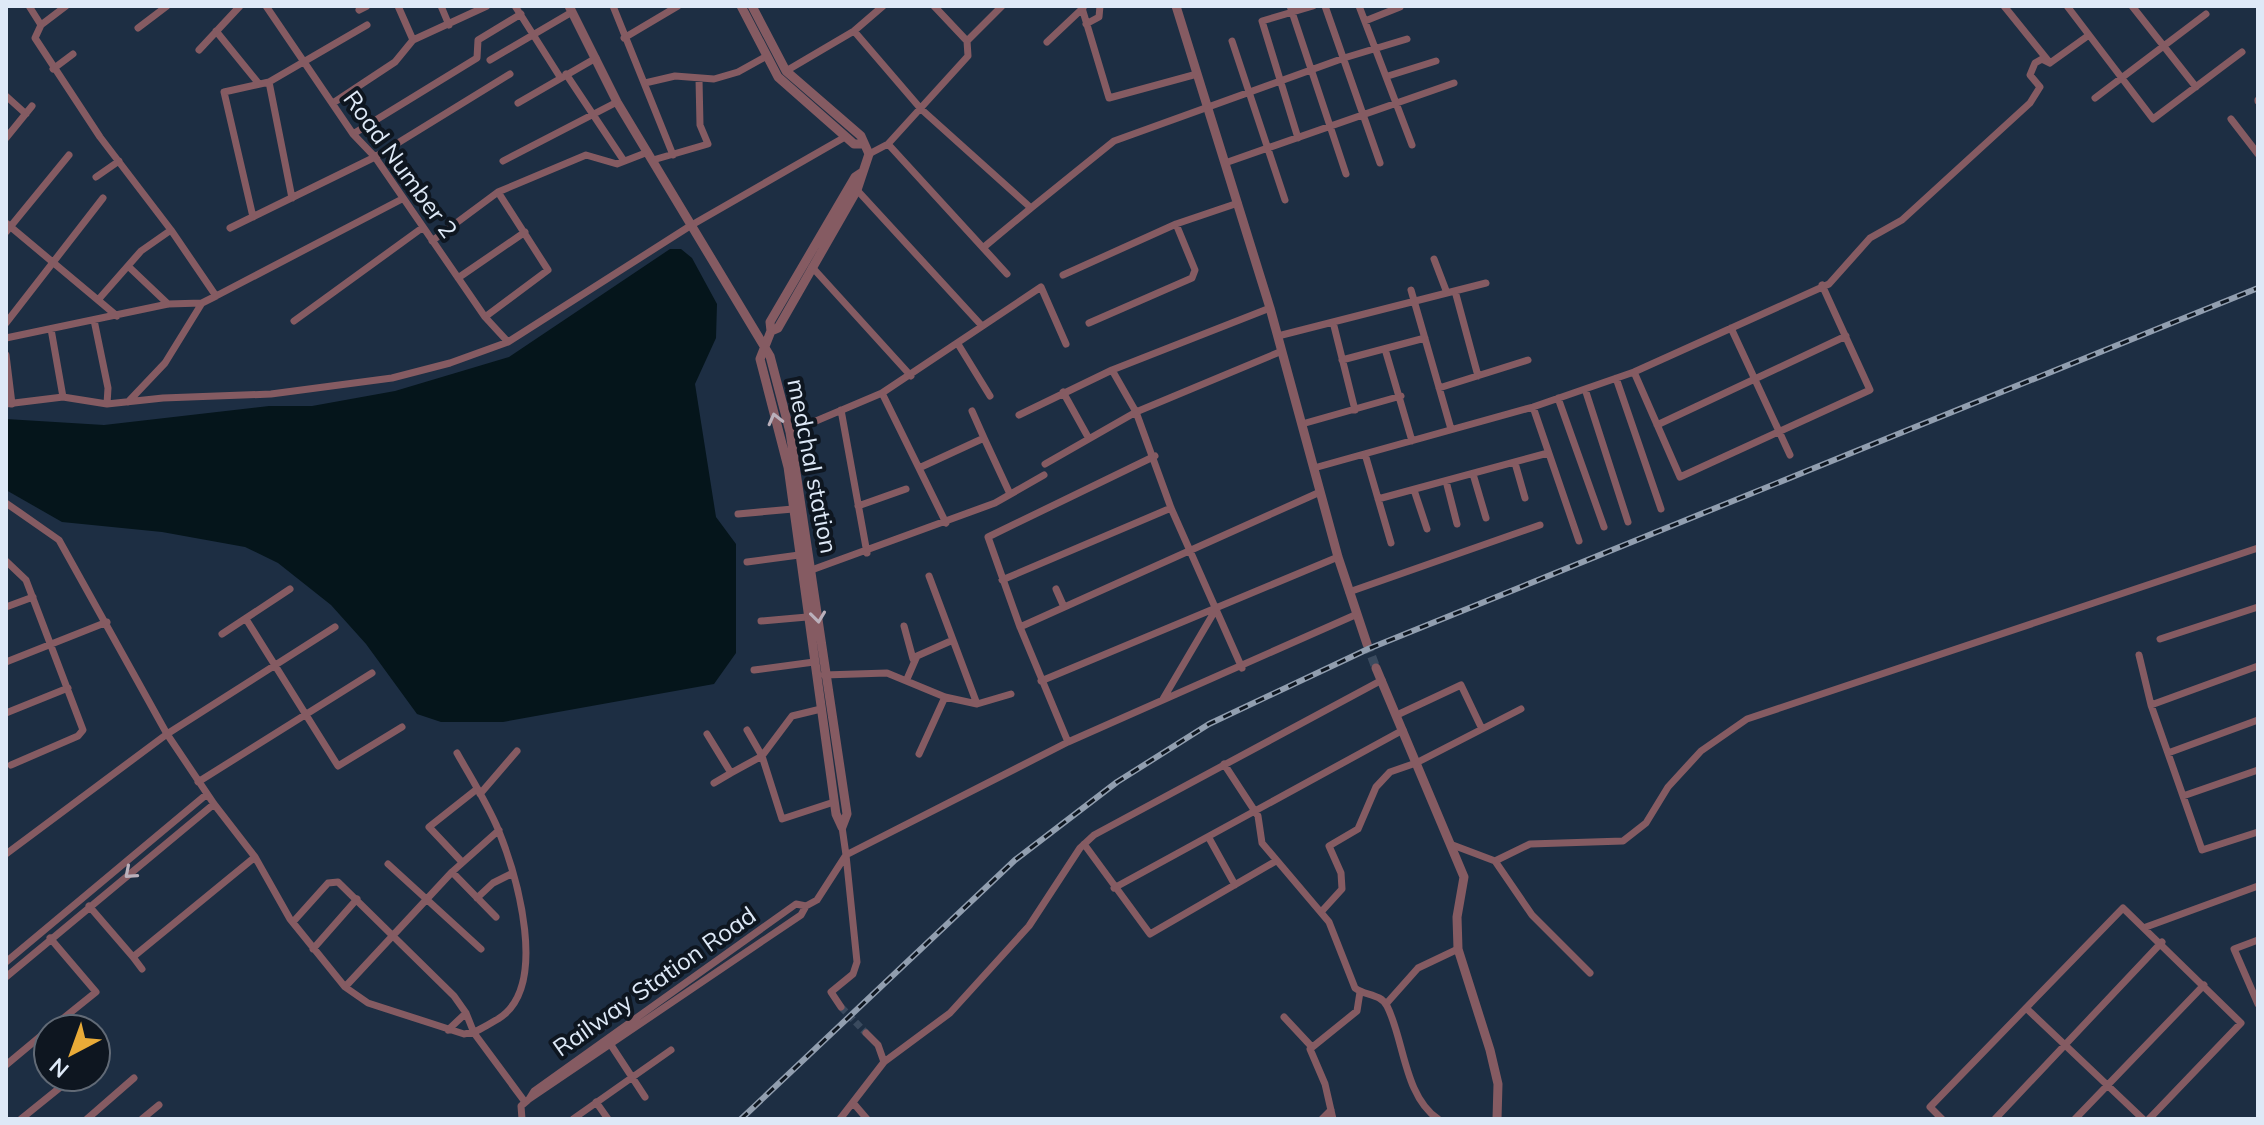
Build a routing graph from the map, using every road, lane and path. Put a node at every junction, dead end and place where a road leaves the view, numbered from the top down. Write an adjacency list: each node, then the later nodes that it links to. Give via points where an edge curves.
1 (29, 6): 33 (street)
2 (66, 6): 33 (street)
3 (167, 6): 36 (street)
4 (240, 6): 37 (street)
5 (266, 6): 57 (street, Road Number 2)
6 (398, 6): 43 (street)
7 (441, 6): 35 (street)
8 (487, 6): 35 (street)
9 (515, 6): 29 (street)
10 (613, 6): 41 (street)
11 (678, 6): 41 (street)
12 (741, 6): 52 (street)
13 (752, 6): 61 (street)
14 (883, 6): 38 (street)
15 (934, 6): 44 (street)
16 (1100, 6): 32 (street, via 1099,17)
17 (1176, 6): 63 (street)
18 (1313, 6): 28 (street)
19 (1325, 6): 54 (street)
20 (1359, 6): 31 (street)
21 (2004, 6): 58 (street)
22 (2067, 6): 40 (street)
23 (2132, 6): 47 (street)
24 (1084, 7): 32 (street); 46 (street)
25 (1400, 7): 31 (street)
26 (570, 8): 39 (street); 53 (street, medchal station)
27 (998, 8): 44 (street)
28 (1291, 9): 60 (street); 68 (street, via 1262,21)
29 (521, 14): 39 (street); 89 (street, via 478,40 477,58)
30 (2206, 14): 47 (street)
31 (1365, 21): 48 (street)
32 (1086, 24): 63 (street, via 1109,98)
33 (41, 25): 59 (street, via 35,38)
34 (367, 25): 57 (street)
35 (449, 25): 43 (street)
36 (138, 28)
37 (216, 31): 49 (street); 72 (street)
38 (854, 31): 61 (street); 83 (street)
39 (535, 35): 55 (street); 64 (street)
40 (2089, 35): 58 (street); 66 (street)
41 (624, 38): 70 (street)
42 (1407, 39): 48 (street)
43 (413, 40): 79 (street, via 395,62)
44 (967, 41): 83 (street, via 968,56)
45 (1232, 41): 74 (street)
46 (1047, 42)
47 (2164, 46): 66 (street); 73 (street)
48 (1376, 47): 54 (street); 65 (street)
49 (199, 50)
50 (2242, 52): 73 (street)
51 (73, 54): 59 (street)
52 (765, 57): 67 (street, via 738,72); 90 (street, via 778,77)
53 (596, 58): 64 (street); 77 (street, medchal station)
54 (1344, 58): 60 (street); 86 (street)
55 (490, 60)
56 (1436, 61): 65 (street)
57 (305, 63): 69 (street); 79 (street, Road Number 2)
58 (2050, 63): 137 (street, via 2042,59 2031,69 2040,87 2030,103 1902,220 1870,238 1834,281)
59 (53, 69): 103 (street)
60 (1312, 70): 68 (street); 88 (street)
61 (786, 71): 93 (street, via 861,136)
62 (510, 74): 102 (street)
63 (1197, 74): 82 (street)
64 (563, 76): 80 (street); 85 (street)
65 (1388, 76): 78 (street)
66 (2121, 77): 73 (street, via 2153,119); 76 (street)
67 (699, 79): 70 (street, via 675,76); 100 (street, via 700,125 708,144)
68 (1280, 81): 74 (street); 92 (street)
69 (269, 82): 72 (street); 114 (street)
70 (645, 83): 100 (street)
71 (1454, 83): 78 (street)
72 (259, 84): 119 (street, via 224,92)
73 (2196, 87)
74 (1250, 93): 82 (street); 96 (street)
75 (6, 96): 84 (street)
76 (2095, 98)
77 (617, 102): 85 (street); 101 (street, medchal station)
78 (1396, 102): 86 (street); 95 (street)
79 (333, 103): 89 (street, Road Number 2)
80 (518, 103)
81 (32, 106): 84 (street)
82 (1207, 107): 106 (street); 118 (street, via 1114,141)
83 (921, 109): 94 (street); 118 (street)
84 (26, 114): 91 (street)
85 (594, 115): 104 (street); 105 (street)
86 (1363, 115): 88 (street); 107 (street)
87 (2231, 119): 98 (street)
88 (1331, 127): 92 (street); 109 (street)
89 (353, 134): 102 (street, Road Number 2)
90 (845, 137): 93 (street); 121 (street)
91 (6, 138)
92 (1298, 138): 96 (street)
93 (863, 144): 97 (street)
94 (888, 144): 97 (street); 128 (street)
95 (1412, 145)
96 (1268, 149): 106 (street); 116 (street)
97 (869, 154): 108 (street)
98 (2258, 154)
99 (69, 155): 122 (street)
100 (673, 155): 101 (street)
101 (651, 156): 105 (street); 121 (street, medchal station)
102 (375, 157): 114 (street); 115 (street, Road Number 2)
103 (119, 161): 110 (street); 125 (street)
104 (503, 161)
105 (624, 161): 112 (street, via 617,164 586,155)
106 (1225, 163): 117 (street)
107 (1380, 163)
108 (861, 173): 111 (street); 156 (street, via 770,322)
109 (1346, 174)
110 (96, 177)
111 (857, 190): 132 (street); 153 (street)
112 (498, 192): 126 (street); 127 (street)
113 (103, 198): 130 (street)
114 (292, 198): 119 (street)
115 (402, 199): 124 (street, Road Number 2); 140 (street)
116 (1285, 200)
117 (1238, 203): 120 (street); 145 (street)
118 (1031, 208): 128 (street)
119 (253, 217): 123 (street)
120 (1176, 224): 134 (street); 152 (street, via 1195,270 1192,278)
121 (690, 226): 161 (street); 165 (street, medchal station)
122 (7, 227): 130 (street)
123 (230, 228)
124 (422, 228): 127 (street, Road Number 2); 149 (street)
125 (171, 230): 131 (street); 140 (street)
126 (525, 232): 135 (street); 147 (street, via 547,272)
127 (432, 241): 135 (street, Road Number 2)
128 (984, 247): 133 (street)
129 (1434, 259): 139 (street)
130 (54, 263): 141 (street); 151 (street)
131 (128, 266): 141 (street); 144 (street)
132 (812, 267): 156 (street, via 778,328); 172 (street)
133 (1007, 274)
134 (1063, 275)
135 (458, 278): 147 (street, Road Number 2)
136 (1486, 283): 139 (street)
137 (1822, 285): 154 (street); 158 (street)
138 (1411, 290): 142 (street)
139 (1451, 292): 142 (street); 173 (street)
140 (216, 296): 143 (street)
141 (98, 300): 146 (street)
142 (1414, 301): 150 (street); 160 (street)
143 (202, 303): 144 (street); 184 (street, via 165,363)
144 (168, 304): 146 (street)
145 (1270, 308): 157 (street); 170 (street)
146 (117, 316): 148 (street)
147 (485, 317): 161 (street, Road Number 2)
148 (94, 320): 155 (street); 186 (street)
149 (294, 321)
150 (1333, 322): 157 (street); 168 (street)
151 (6, 323)
152 (1089, 323)
153 (982, 326): 162 (street); 163 (street, via 1041,287)
154 (1731, 328): 171 (street); 175 (street)
155 (51, 329): 159 (street); 182 (street)
156 (771, 331): 165 (street)
157 (1278, 336): 166 (street)
158 (1846, 336): 175 (street); 196 (street, via 1870,390)
159 (6, 338)
160 (1425, 338): 164 (street); 176 (street)
161 (508, 342): 184 (street, via 450,363 332,388)
162 (958, 344): 172 (street); 180 (street)
163 (1066, 344)
164 (1385, 349): 168 (street); 181 (street)
165 (764, 350): 197 (street, medchal station); 221 (street, one-way to 165, via 788,467 760,359)
166 (1282, 351): 191 (street); 193 (street)
167 (6, 355): 185 (street)
168 (1342, 360): 189 (street)
169 (1528, 360): 173 (street)
170 (1112, 370): 178 (street); 191 (street)
171 (1634, 372): 174 (street); 194 (street)
172 (911, 376): 179 (street)
173 (1478, 376): 176 (street)
174 (1616, 378): 177 (street); 222 (street)
175 (1755, 379): 194 (street); 196 (street)
176 (1439, 388): 195 (street)
177 (1585, 389): 183 (street); 225 (street)
178 (1063, 392): 192 (street); 198 (street)
179 (882, 393): 188 (street); 207 (street)
180 (990, 396)
181 (1401, 396): 189 (street); 200 (street)
182 (63, 397): 185 (street); 186 (street)
183 (1558, 398): 187 (street); 229 (street)
184 (128, 402): 186 (street)
185 (9, 404)
186 (107, 404)
187 (1533, 407): 195 (street); 201 (street)
188 (841, 410): 197 (street); 219 (street)
189 (1355, 410): 193 (street)
190 (972, 411): 199 (street)
191 (1136, 412): 198 (street); 204 (street)
192 (1019, 415)
193 (1302, 424): 208 (street)
194 (1657, 425): 196 (street, via 1680,477)
195 (1451, 429): 200 (street)
196 (1779, 431): 203 (street)
197 (790, 432): 240 (street, medchal station)
198 (1088, 437): 206 (street)
199 (984, 438): 207 (street); 215 (street)
200 (1412, 441): 202 (street)
201 (1548, 453): 205 (street); 231 (street)
202 (1365, 454): 208 (street); 217 (street)
203 (1790, 455)
204 (1155, 456): 220 (street); 243 (street, via 988,537)
205 (1515, 463): 209 (street); 216 (street)
206 (1045, 464)
207 (919, 468): 226 (street)
208 (1314, 468): 214 (street)
209 (1473, 474): 211 (street); 224 (street)
210 (1044, 475): 215 (street)
211 (1446, 481): 213 (street); 227 (street)
212 (906, 489): 219 (street)
213 (1414, 490): 217 (street); 230 (street)
214 (1320, 492): 234 (street); 237 (street)
215 (1010, 494): 226 (street)
216 (1525, 498)
217 (1378, 499): 232 (street)
218 (6, 503): 256 (street, via 59,540)
219 (858, 506): 235 (street)
220 (1171, 508): 234 (street); 243 (street)
221 (793, 509): 223 (street); 236 (street)
222 (1661, 509)
223 (738, 514)
224 (1486, 518)
225 (1628, 522)
226 (946, 523): 235 (street)
227 (1457, 524)
228 (1540, 525): 246 (street)
229 (1604, 527)
230 (1427, 529)
231 (1579, 541)
232 (1391, 543)
233 (2258, 548): 326 (street, via 1747,719 1701,751 1668,787 1646,823 1623,841 1530,844)
234 (1191, 552): 249 (street); 251 (street)
235 (867, 553): 240 (street)
236 (799, 555): 239 (street); 241 (street)
237 (1338, 557): 246 (street); 251 (street)
238 (6, 561): 247 (street, via 26,580)
239 (747, 562)
240 (813, 569): 241 (street); 275 (street, medchal station, one-way to 275)
241 (801, 574): 253 (street)
242 (929, 576): 262 (street)
243 (1002, 580): 259 (street)
244 (290, 589): 254 (street)
245 (1056, 589): 249 (street)
246 (1349, 592): 252 (street)
247 (33, 597): 248 (street); 263 (street)
248 (6, 607)
249 (1064, 607): 259 (street)
250 (2258, 607): 261 (street)
251 (1216, 609): 271 (street); 278 (street); 282 (street)
252 (1355, 615): 264 (street); 271 (street)
253 (807, 617): 255 (street); 268 (street)
254 (246, 619): 260 (street); 269 (street)
255 (761, 621)
256 (107, 622): 263 (street); 295 (street)
257 (904, 626): 266 (street)
258 (335, 627): 269 (street)
259 (1020, 627): 278 (street)
260 (222, 634)
261 (2160, 639)
262 (953, 640): 266 (street); 283 (street)
263 (51, 644): 267 (street); 279 (street)
264 (1367, 644)
265 (2139, 655): 284 (street)
266 (913, 659): 276 (street)
267 (6, 662)
268 (814, 662): 273 (street); 275 (street)
269 (275, 664): 288 (street); 295 (street)
270 (2258, 666): 284 (street)
271 (1242, 668): 282 (street)
272 (1376, 668): 277 (street)
273 (754, 670)
274 (372, 673): 288 (street)
275 (821, 675): 276 (street, via 887,673); 285 (street); 316 (street, medchal station, via 847,814)
276 (907, 679): 281 (street)
277 (1382, 680): 289 (street); 304 (street)
278 (1041, 681): 297 (street)
279 (68, 688): 287 (street); 305 (street, via 81,733)
280 (1011, 694): 283 (street)
281 (945, 697): 283 (street); 301 (street)
282 (1163, 699): 297 (street)
283 (977, 704)
284 (2151, 705): 300 (street)
285 (821, 709): 302 (street, via 792,716); 313 (street)
286 (1521, 709): 292 (street)
287 (6, 713)
288 (307, 715): 291 (street, via 338,766); 308 (street)
289 (1397, 715): 292 (street, via 1461,685); 294 (street)
290 (2258, 720): 300 (street)
291 (402, 727)
292 (1482, 729): 303 (street)
293 (747, 730): 302 (street)
294 (1403, 730): 303 (street); 315 (street)
295 (167, 734): 308 (street); 322 (street)
296 (707, 734): 307 (street)
297 (1068, 742): 323 (street)
298 (517, 751): 310 (street)
299 (457, 753): 310 (street)
300 (2168, 753): 312 (street)
301 (919, 754)
302 (762, 756): 307 (street); 313 (street, via 782,819)
303 (1416, 763): 321 (street); 338 (street, via 1390,772 1376,787 1358,829 1331,842 1342,889)
304 (1224, 764): 315 (street); 320 (street)
305 (11, 765)
306 (2258, 770): 312 (street)
307 (731, 773): 309 (street)
308 (198, 782): 311 (street)
309 (714, 783)
310 (479, 792): 317 (street); 327 (street, via 429,827)
311 (207, 794): 314 (street); 350 (street)
312 (2183, 796): 318 (street, via 2202,850)
313 (834, 802): 316 (street)
314 (214, 804): 324 (street); 337 (street, one-way to 337)
315 (1255, 812): 319 (street); 325 (street, via 1262,843)
316 (842, 827): 323 (street)
317 (499, 830): 327 (street); 330 (street)
318 (2258, 832)
319 (1209, 838): 331 (street); 333 (street)
320 (1084, 844): 333 (street); 375 (street, via 1029,926 950,1013)
321 (1450, 844): 326 (street); 348 (street, via 1464,877)
322 (6, 854)
323 (846, 855): 361 (street, via 857,962 853,974 830,995); 369 (street, Railway Station Road, via 817,900 796,904)
324 (255, 857): 340 (street); 349 (street)
325 (1276, 861): 331 (street); 338 (street)
326 (1495, 861): 352 (street, via 1532,915)
327 (462, 862): 329 (street)
328 (388, 864): 336 (street)
329 (452, 872): 334 (street); 336 (street)
330 (511, 874): 334 (street); 367 (street, via 527,947 522,994 508,1013)
331 (1235, 885): 333 (street, via 1150,934)
332 (2258, 886): 341 (street)
333 (1114, 888)
334 (477, 898): 339 (street)
335 (357, 899): 340 (street, via 338,882 328,883); 342 (street); 346 (street)
336 (426, 899): 342 (street); 347 (street)
337 (89, 906): 343 (street); 349 (street)
338 (1322, 911): 357 (street)
339 (496, 917)
340 (293, 922): 346 (street)
341 (2146, 927): 345 (street); 362 (street, via 2123,908)
342 (393, 933): 355 (street); 364 (street)
343 (50, 938): 353 (street); 356 (street)
344 (2258, 940): 360 (street, via 2234,949)
345 (2162, 942): 354 (street); 373 (street)
346 (313, 949): 355 (street)
347 (481, 949)
348 (1458, 949): 359 (street, via 1418,968); 399 (street, via 1498,1084)
349 (133, 957): 351 (street)
350 (6, 962)
351 (142, 969)
352 (1590, 973)
353 (6, 977)
354 (2204, 985): 380 (street); 404 (street, via 2241,1023)
355 (345, 987): 366 (street, via 368,1003)
356 (96, 992): 358 (street); 363 (street)
357 (1360, 992): 359 (street); 372 (street, via 1357,1011)
358 (103, 1002)
359 (1386, 1004): 398 (street, via 1405,1067 1424,1105)
360 (2258, 1004)
361 (841, 1007)
362 (2026, 1008): 373 (street); 400 (street, via 1930,1107)
363 (70, 1013)
364 (466, 1013): 366 (street); 367 (street)
365 (1284, 1017): 372 (street)
366 (448, 1030): 367 (street)
367 (474, 1033): 383 (street)
368 (866, 1033): 371 (street)
369 (609, 1042): 379 (street); 383 (street, Railway Station Road)
370 (32, 1044): 377 (street)
371 (878, 1045): 375 (street); 376 (street)
372 (1311, 1046): 387 (street)
373 (2064, 1046): 380 (street); 401 (street)
374 (671, 1050): 379 (street)
375 (894, 1053): 376 (street)
376 (884, 1062): 386 (street)
377 (6, 1065)
378 (134, 1078): 389 (street)
379 (631, 1078): 382 (street); 384 (street)
380 (2107, 1086): 402 (street); 403 (street)
381 (53, 1093): 388 (street)
382 (645, 1097)
383 (527, 1100): 391 (street, via 521,1106)
384 (596, 1102): 392 (street); 393 (street)
385 (159, 1105): 390 (street)
386 (855, 1105): 394 (street); 395 (street)
387 (1331, 1110): 396 (street); 397 (street)
388 (21, 1119)
389 (87, 1119)
390 (142, 1119)
391 (522, 1119)
392 (573, 1119)
393 (608, 1119)
394 (840, 1119)
395 (867, 1119)
396 (1322, 1119)
397 (1333, 1119)
398 (1438, 1119)
399 (1497, 1119)
400 (1942, 1119)
401 (1995, 1119)
402 (2075, 1119)
403 (2143, 1119)
404 (2149, 1119)

